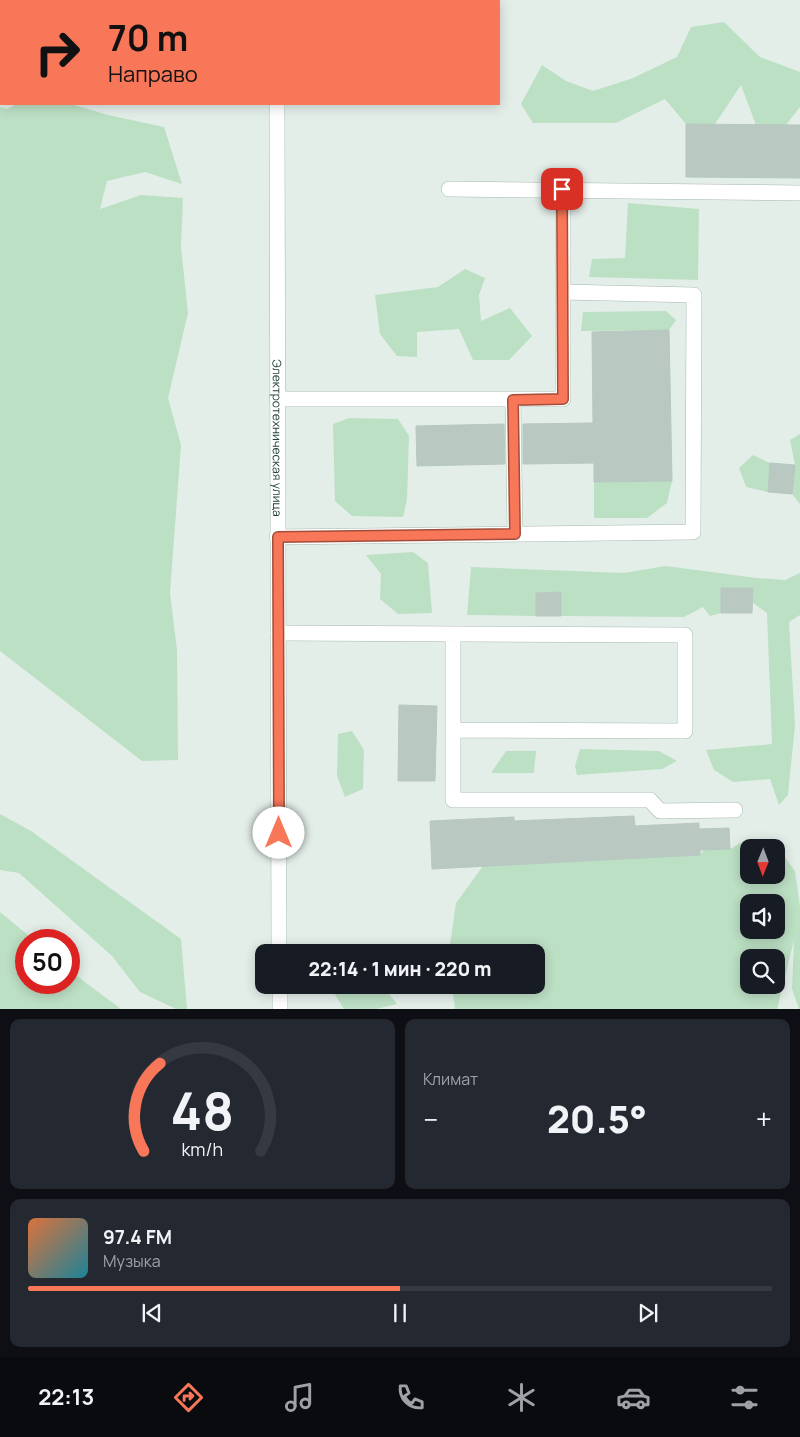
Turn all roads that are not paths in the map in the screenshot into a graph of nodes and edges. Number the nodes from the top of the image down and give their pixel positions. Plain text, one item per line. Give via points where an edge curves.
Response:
1 (277, 105) edge
2 (450, 189) dead end
3 (562, 189) junction
4 (800, 193) edge
5 (563, 292) junction
6 (278, 400) junction
7 (513, 400) junction
8 (515, 534) junction
9 (278, 537) junction
10 (278, 633) junction
11 (453, 634) junction
12 (453, 730) junction
13 (735, 810) dead end
14 (280, 944) edge
15 (280, 994) edge
16 (280, 1009) edge

1 - 6 main road, Электротехническая улица
2 - 3 main road
3 - 4 main road
3 - 5 main road
5 - 7 main road via 563,399
5 - 8 main road via 694,295 693,532
6 - 7 main road
6 - 9 main road, Электротехническая улица
7 - 8 main road
8 - 9 main road
9 - 10 main road, Электротехническая улица
10 - 11 main road
10 - 14 main road, Электротехническая улица
11 - 12 main road
11 - 12 main road via 685,635 685,731
12 - 13 main road via 453,800 650,800 660,811
15 - 16 main road

